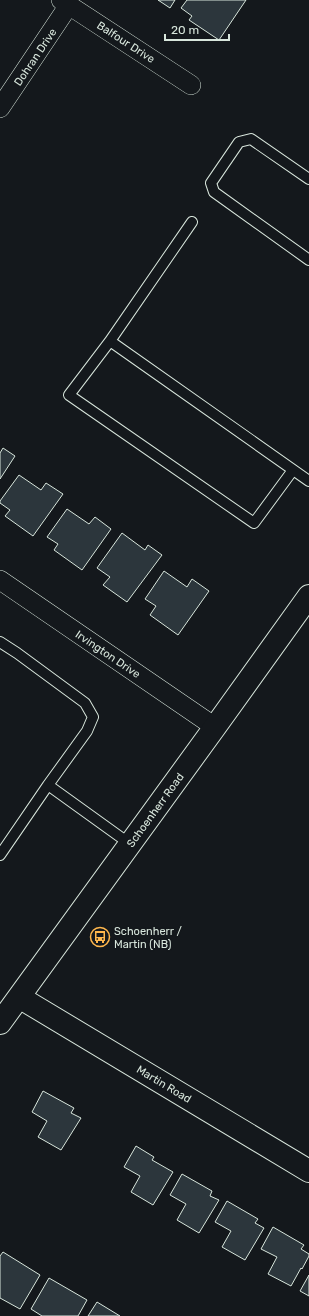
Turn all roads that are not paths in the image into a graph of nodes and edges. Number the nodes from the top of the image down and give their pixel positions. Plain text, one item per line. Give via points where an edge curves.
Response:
1 (65, 3) edge
2 (190, 85) dead end
3 (0, 108) edge
4 (309, 179) edge
5 (192, 222) dead end
6 (309, 260) edge
7 (110, 341) junction
8 (293, 470) junction
9 (309, 481) edge
10 (0, 580) edge
11 (309, 596) edge
12 (0, 642) edge
13 (215, 727) junction
14 (48, 785) junction
15 (130, 844) junction
16 (0, 855) edge
17 (19, 997) junction
18 (0, 1023) edge
19 (309, 1171) edge

1 - 2 street, Balfour Drive
1 - 3 street, Dohran Drive
4 - 6 lane via 251,139 240,142 210,183 214,192
5 - 7 lane
7 - 8 lane
7 - 8 lane via 69,395 75,400 254,523
8 - 9 lane
10 - 13 street, Irvington Drive
11 - 13 main road, Schoenherr Road
12 - 14 lane via 85,704 93,716 87,731
13 - 15 main road, Schoenherr Road
14 - 15 lane
14 - 16 lane
15 - 17 main road, Schoenherr Road
17 - 18 main road, Schoenherr Road
17 - 19 main road, Martin Road

